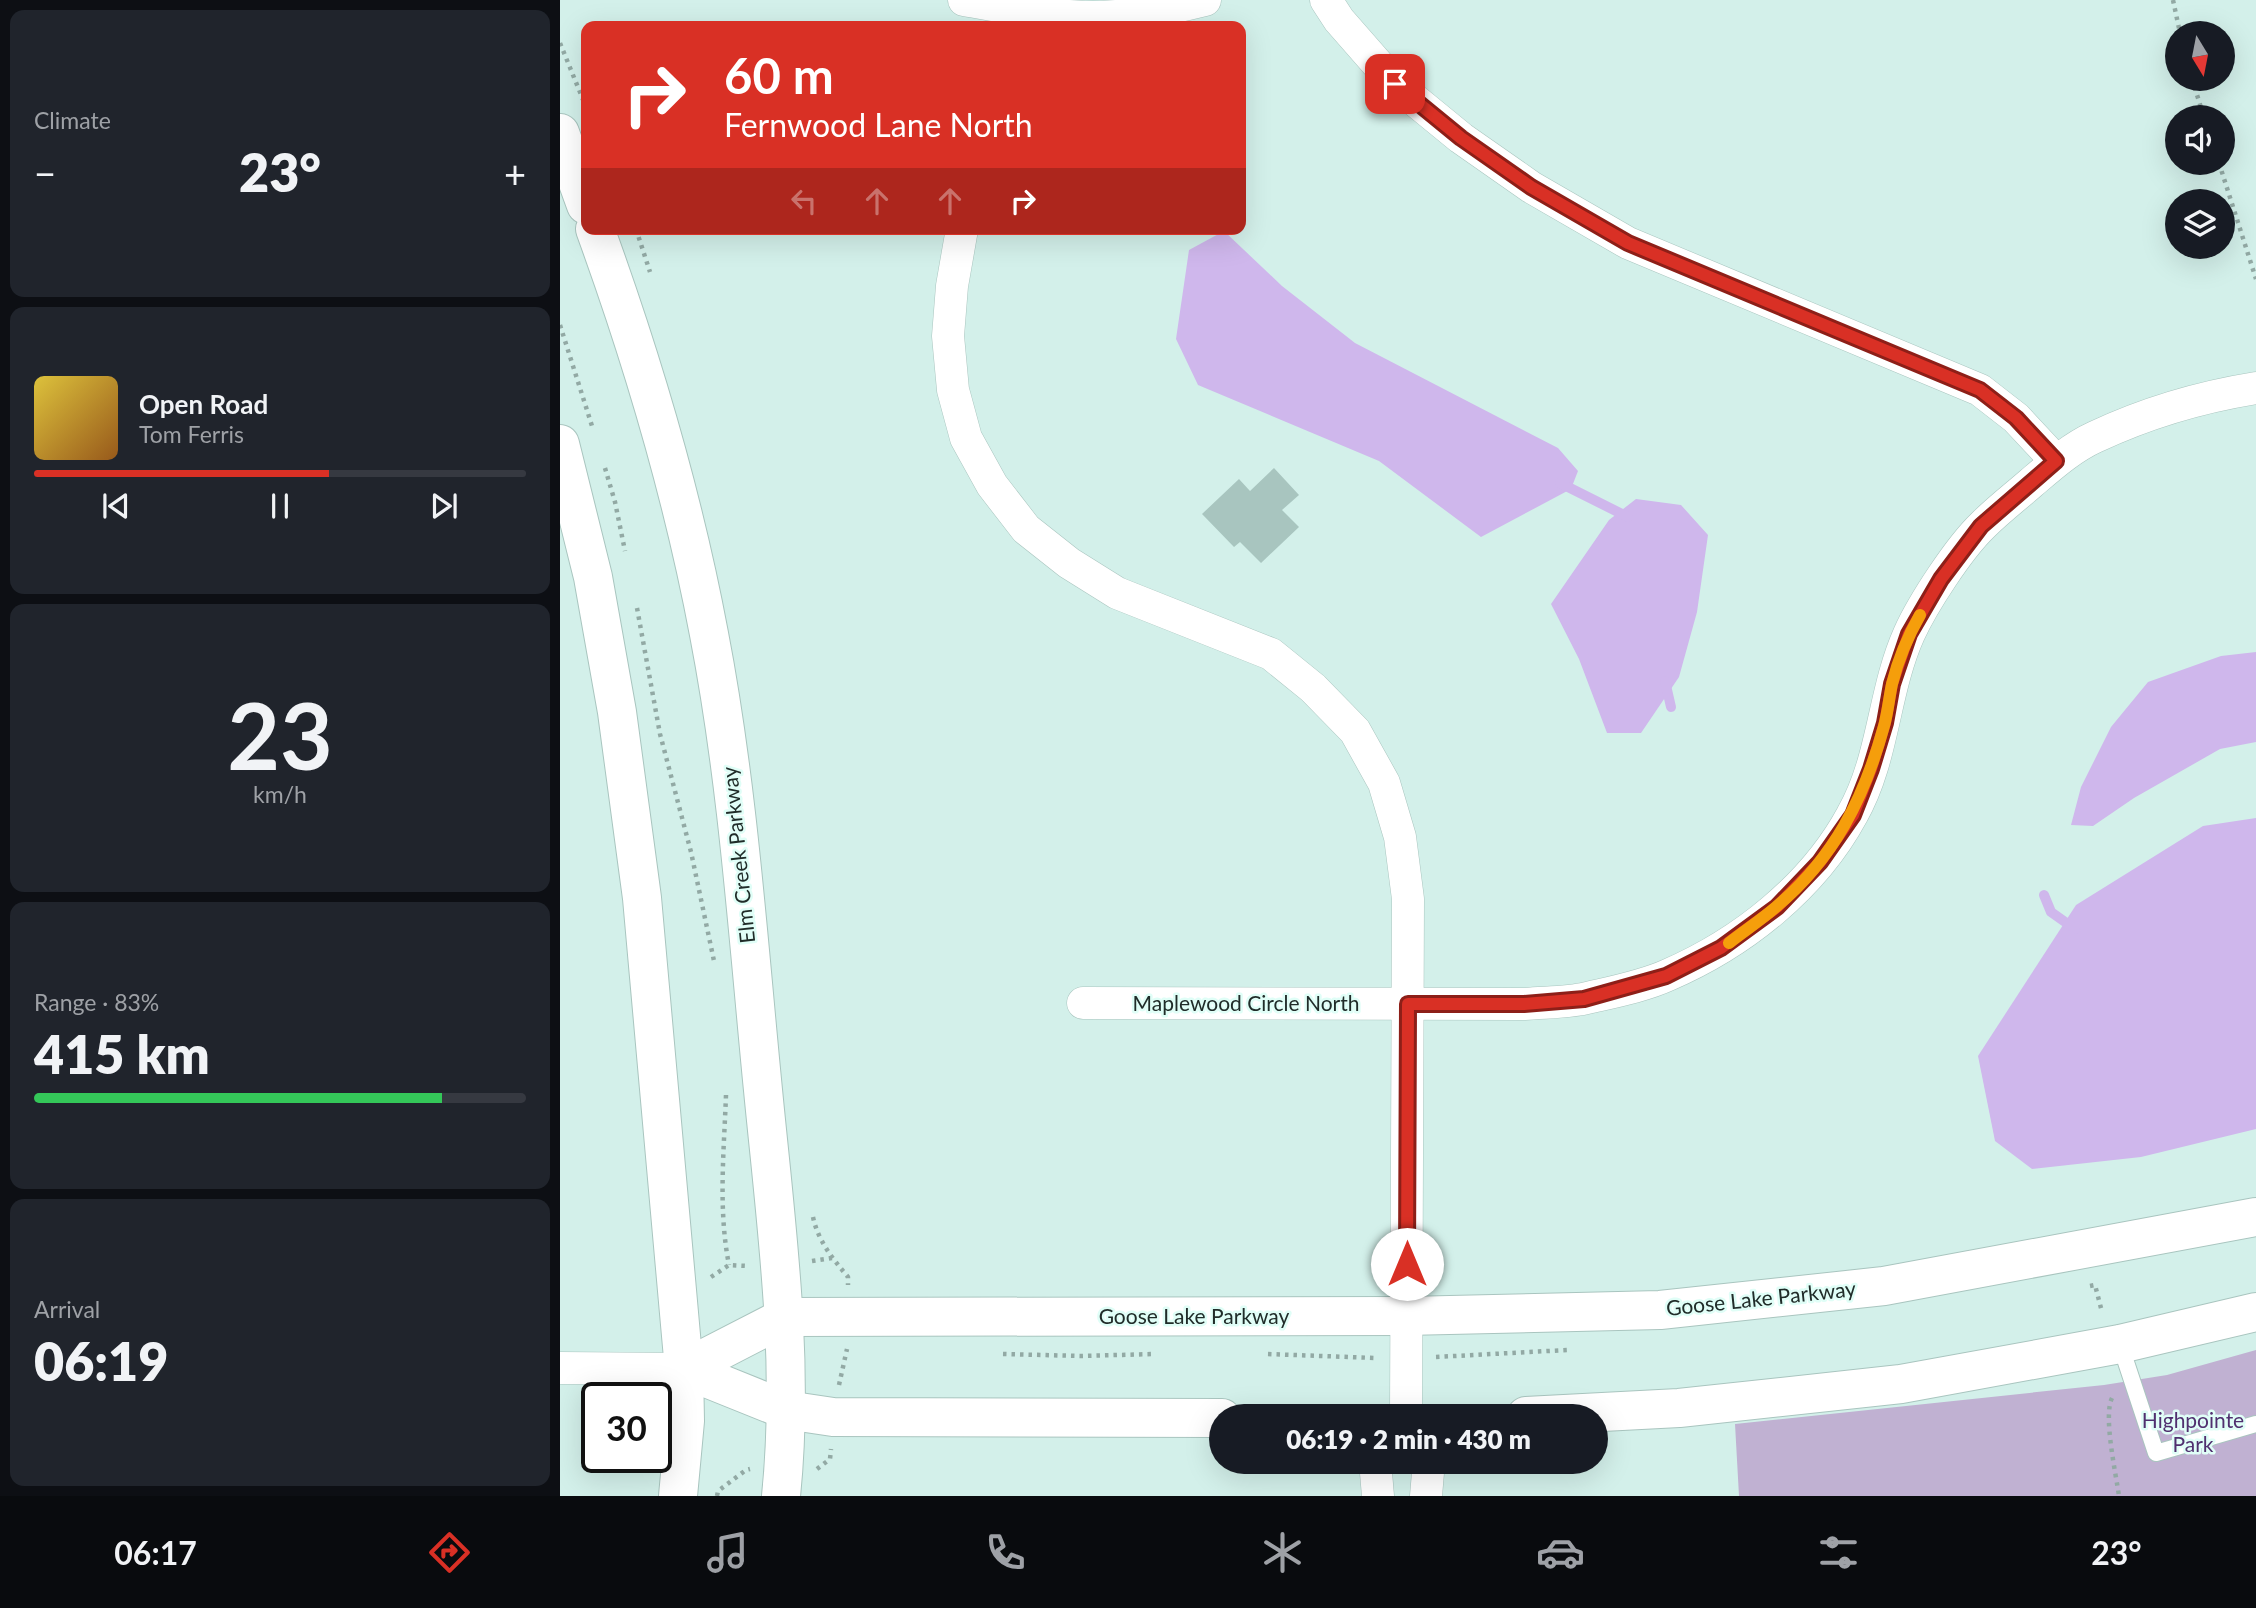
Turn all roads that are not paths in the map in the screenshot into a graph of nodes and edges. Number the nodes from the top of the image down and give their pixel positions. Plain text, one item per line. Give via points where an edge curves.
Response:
1 (964, 0) edge
2 (1205, 0) edge
3 (1326, 0) edge
4 (1001, 17) edge
5 (560, 133) edge
6 (581, 191) edge
7 (597, 235) edge
8 (961, 235) edge
9 (2256, 388) edge
10 (578, 441) edge
11 (2056, 461) junction
12 (1083, 1003) dead end
13 (1408, 1004) junction
14 (2256, 1217) edge
15 (2256, 1312) edge
16 (1406, 1316) junction
17 (785, 1317) junction
18 (2120, 1343) junction
19 (560, 1368) edge
20 (684, 1369) junction
21 (1406, 1404) edge
22 (786, 1410) junction
23 (1608, 1412) edge
24 (1209, 1418) edge
25 (2256, 1424) edge
26 (1376, 1474) edge
27 (1428, 1474) edge
28 (678, 1496) edge
29 (781, 1496) edge
30 (1378, 1496) edge
31 (1426, 1496) edge

1 - 4 street
2 - 4 street via 1093,17
3 - 11 street via 1395,84 1531,187 1628,243 1980,390 2016,418
5 - 6 street
7 - 17 street, Elm Creek Parkway via 672,468 709,634 734,792
8 - 13 street via 948,336 953,390 966,438 992,485 1026,528 1069,563 1117,593 1271,654 1313,688 1354,731 1384,783 1400,837 1408,899
9 - 11 street, Maplewood Circle North via 2152,413 2093,438
10 - 20 street via 593,577 618,712 643,912
11 - 13 street, Maplewood Circle North via 1981,526 1941,579 1909,634 1871,769 1853,815 1820,862 1777,907 1721,948 1666,976 1584,999
12 - 13 street, Maplewood Circle North
13 - 16 street
14 - 16 street, Goose Lake Parkway via 1884,1286 1660,1310
15 - 18 street
16 - 17 street, Goose Lake Parkway
16 - 21 street
17 - 20 street, Goose Lake Parkway
17 - 22 street, Elm Creek Parkway
18 - 23 street via 1901,1384
18 - 25 lane via 2155,1453
19 - 20 street
20 - 22 street
20 - 28 street
22 - 24 street via 833,1417
22 - 29 street, Elm Creek Parkway
26 - 30 street
27 - 31 street

